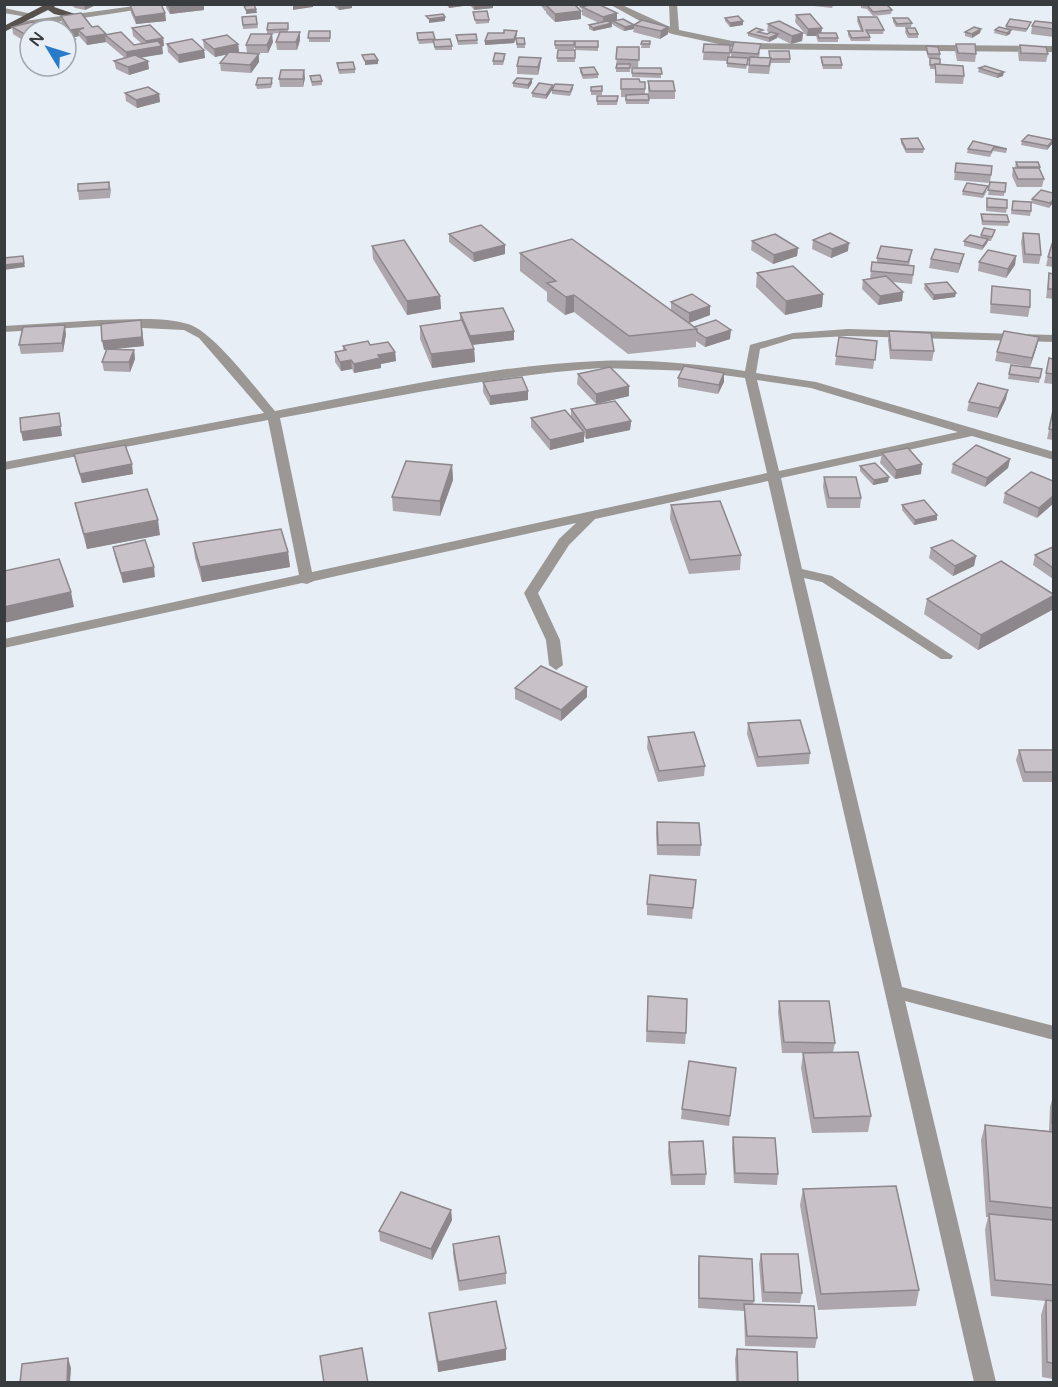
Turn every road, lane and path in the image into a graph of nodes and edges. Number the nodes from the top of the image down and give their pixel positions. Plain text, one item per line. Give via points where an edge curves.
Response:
1 (171, 4) edge
2 (613, 4) edge
3 (673, 4) edge
4 (51, 6) edge
5 (4, 10) edge
6 (33, 15) junction
7 (77, 16) junction
8 (17, 25) junction
9 (4, 30) edge
10 (675, 31) junction
11 (1053, 49) edge
12 (4, 329) edge
13 (1053, 339) edge
14 (750, 375) junction
15 (273, 416) junction
16 (972, 432) junction
17 (1053, 456) edge
18 (4, 466) edge
19 (772, 477) junction
20 (590, 517) junction
21 (794, 571) junction
22 (307, 579) junction
23 (4, 644) edge
24 (946, 656) dead end
25 (556, 665) dead end
26 (892, 991) junction
27 (1053, 1033) edge
28 (985, 1383) edge

1 - 7 street
2 - 10 street
3 - 10 street
4 - 6 main road
4 - 7 main road via 57,12
5 - 6 street
6 - 8 main road
7 - 8 street
8 - 9 main road
10 - 11 street via 708,41 760,47
12 - 15 street via 101,322 187,327 203,336
13 - 14 street via 881,333 793,337 765,341 754,347
14 - 15 street via 693,367 613,364 536,369
14 - 16 street via 850,394
14 - 19 street
15 - 18 street
15 - 22 street
16 - 17 street
16 - 19 street
19 - 20 street
19 - 21 street
20 - 22 street
20 - 25 street via 564,543 531,593 553,640
21 - 24 street via 827,579
21 - 26 street
22 - 23 street
26 - 27 street
26 - 28 street

